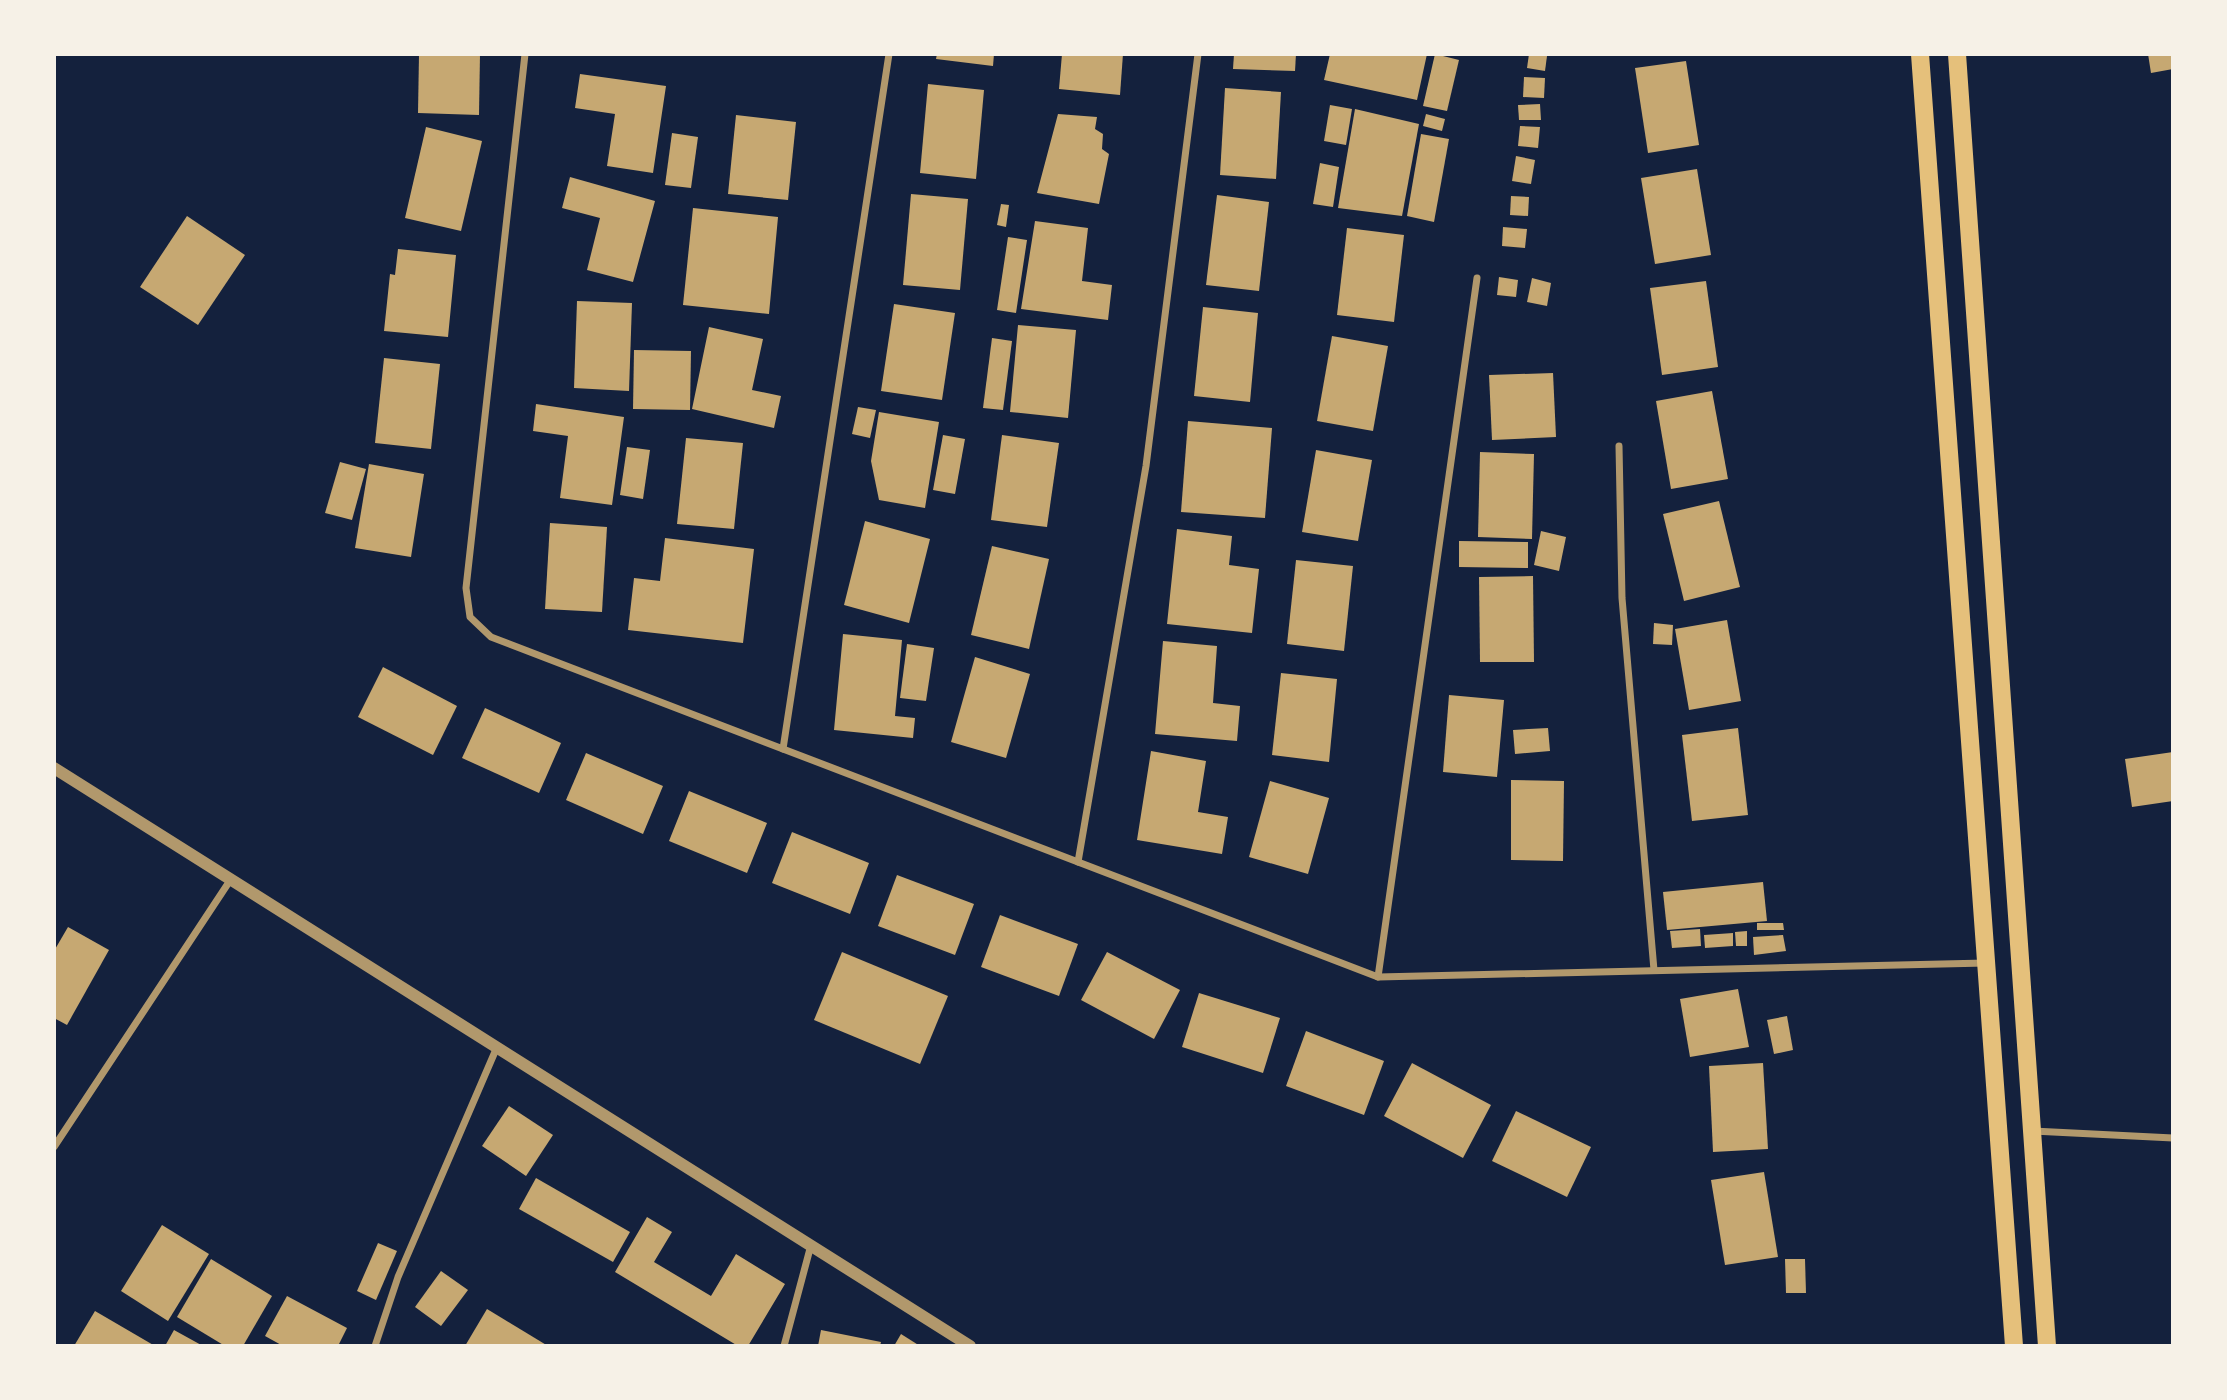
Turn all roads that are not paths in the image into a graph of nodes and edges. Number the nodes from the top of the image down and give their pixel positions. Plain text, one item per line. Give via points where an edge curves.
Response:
1 (525, 54) edge
2 (889, 54) edge
3 (1198, 54) edge
4 (1920, 54) edge
5 (1957, 54) edge
6 (1477, 278) dead end
7 (1619, 446) dead end
8 (783, 749) junction
9 (54, 768) edge
10 (1078, 862) junction
11 (232, 878) junction
12 (1986, 963) junction
13 (1654, 970) junction
14 (1378, 977) junction
15 (497, 1047) junction
16 (2033, 1131) junction
17 (2173, 1138) edge
18 (54, 1147) edge
19 (811, 1245) junction
20 (375, 1346) edge
21 (784, 1346) edge
22 (970, 1346) edge
23 (2014, 1346) edge
24 (2047, 1346) edge

1 - 8 street via 466,588 470,617 491,637
2 - 8 street
3 - 10 street via 1146,467
4 - 12 main road
5 - 16 main road
6 - 14 street
7 - 13 street via 1622,598
8 - 10 street
9 - 11 street
10 - 14 street
11 - 15 street
11 - 18 street
12 - 13 street
12 - 23 main road
13 - 14 street
15 - 19 street
15 - 20 street via 397,1277
16 - 17 street
16 - 24 main road
19 - 21 street
19 - 22 street

